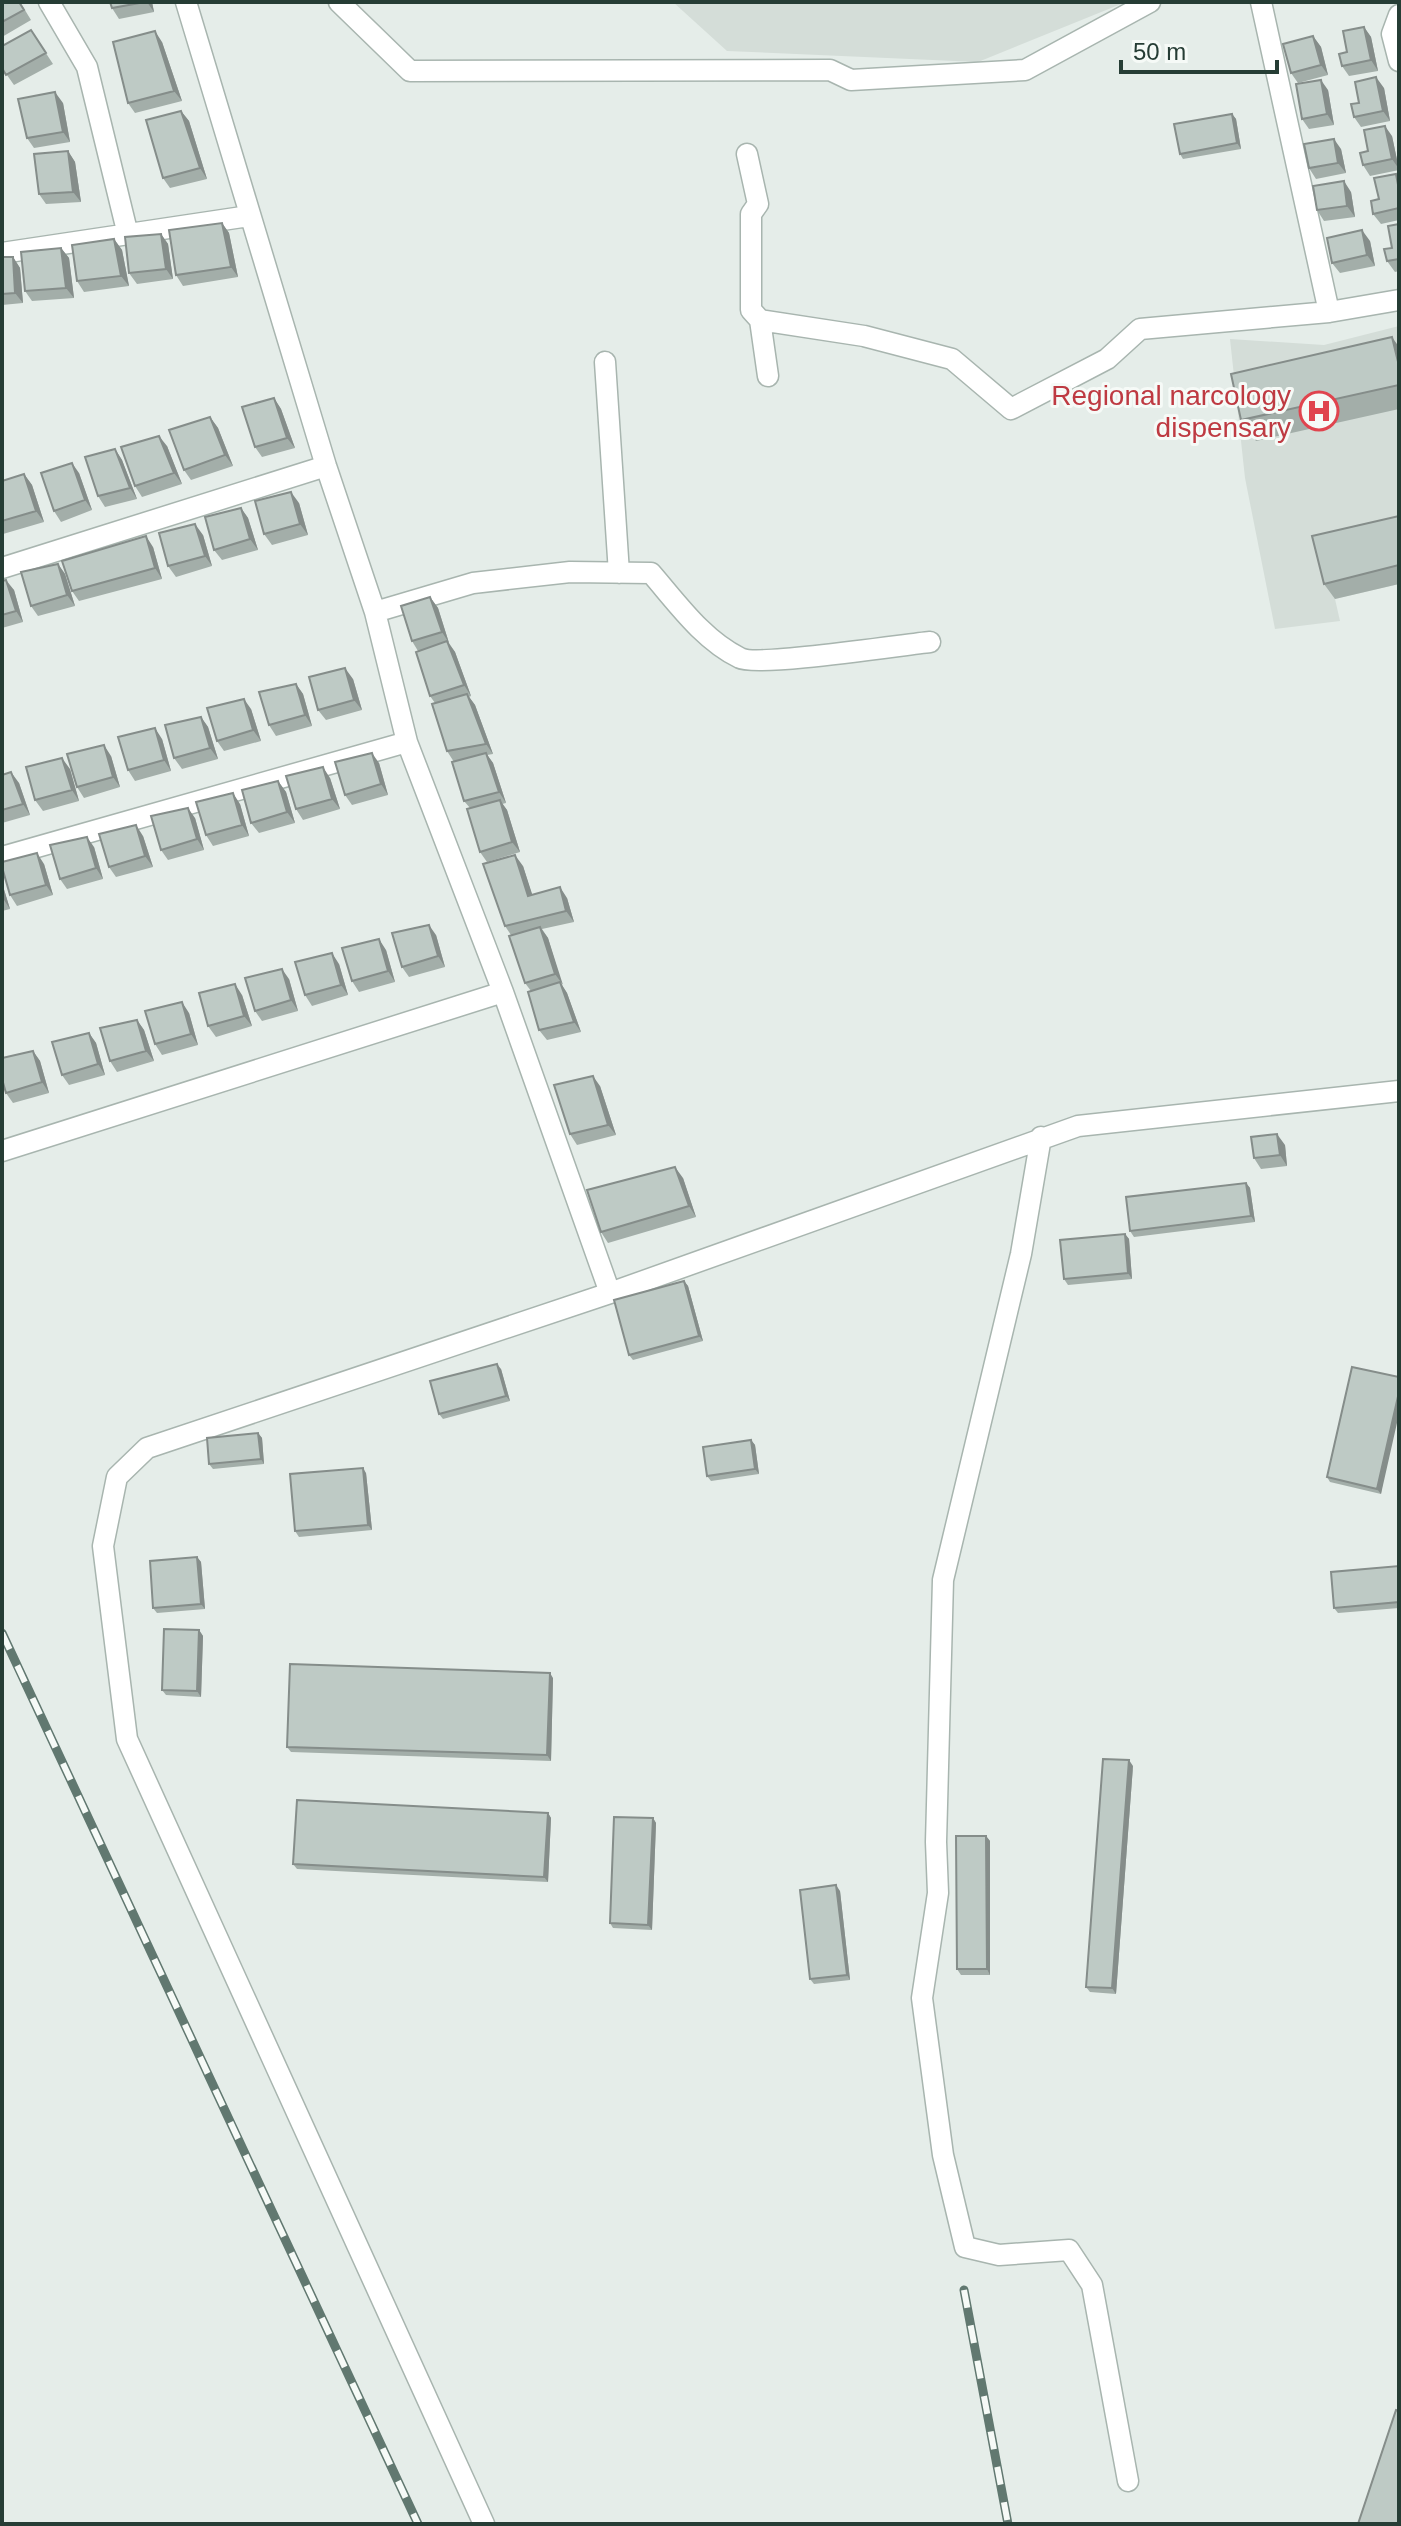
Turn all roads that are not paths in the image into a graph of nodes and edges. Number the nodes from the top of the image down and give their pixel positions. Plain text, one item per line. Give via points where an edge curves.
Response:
1 (49, 2) edge
2 (186, 2) edge
3 (339, 2) edge
4 (1150, 2) edge
5 (1261, 2) edge
6 (1399, 15) edge
7 (1399, 61) edge
8 (747, 154) dead end
9 (249, 216) junction
10 (128, 235) junction
11 (2, 253) edge
12 (1399, 300) edge
13 (1329, 312) junction
14 (760, 320) junction
15 (605, 362) dead end
16 (768, 376) dead end
17 (326, 466) junction
18 (2, 568) edge
19 (619, 573) junction
20 (375, 612) junction
21 (930, 642) dead end
22 (407, 742) junction
23 (2, 857) edge
24 (503, 992) junction
25 (1399, 1091) edge
26 (1041, 1137) junction
27 (2, 1151) edge
28 (610, 1293) junction
29 (1128, 2481) dead end
30 (484, 2524) edge

1 - 10 street via 87,67
2 - 9 street
3 - 4 street via 410,71 830,70 851,80 1025,70
5 - 13 street
6 - 7 street via 1392,34
8 - 14 street via 758,204 751,214 751,310
9 - 10 street
9 - 17 street
10 - 11 street
12 - 13 street
13 - 14 street via 1140,329 1107,359 1011,409 952,359 864,336
14 - 16 street
15 - 19 street
17 - 18 street
17 - 20 street
19 - 20 street via 570,572 473,583
19 - 21 street via 651,573 703,633 742,660
20 - 22 street
22 - 23 street
22 - 24 street
24 - 27 street
24 - 28 street
25 - 26 street via 1078,1126
26 - 28 street
26 - 29 street via 1021,1254 943,1580 938,1893 922,1998 943,2155 965,2247 999,2255 1069,2250 1092,2285
28 - 30 street via 147,1448 117,1477 103,1546 127,1739

